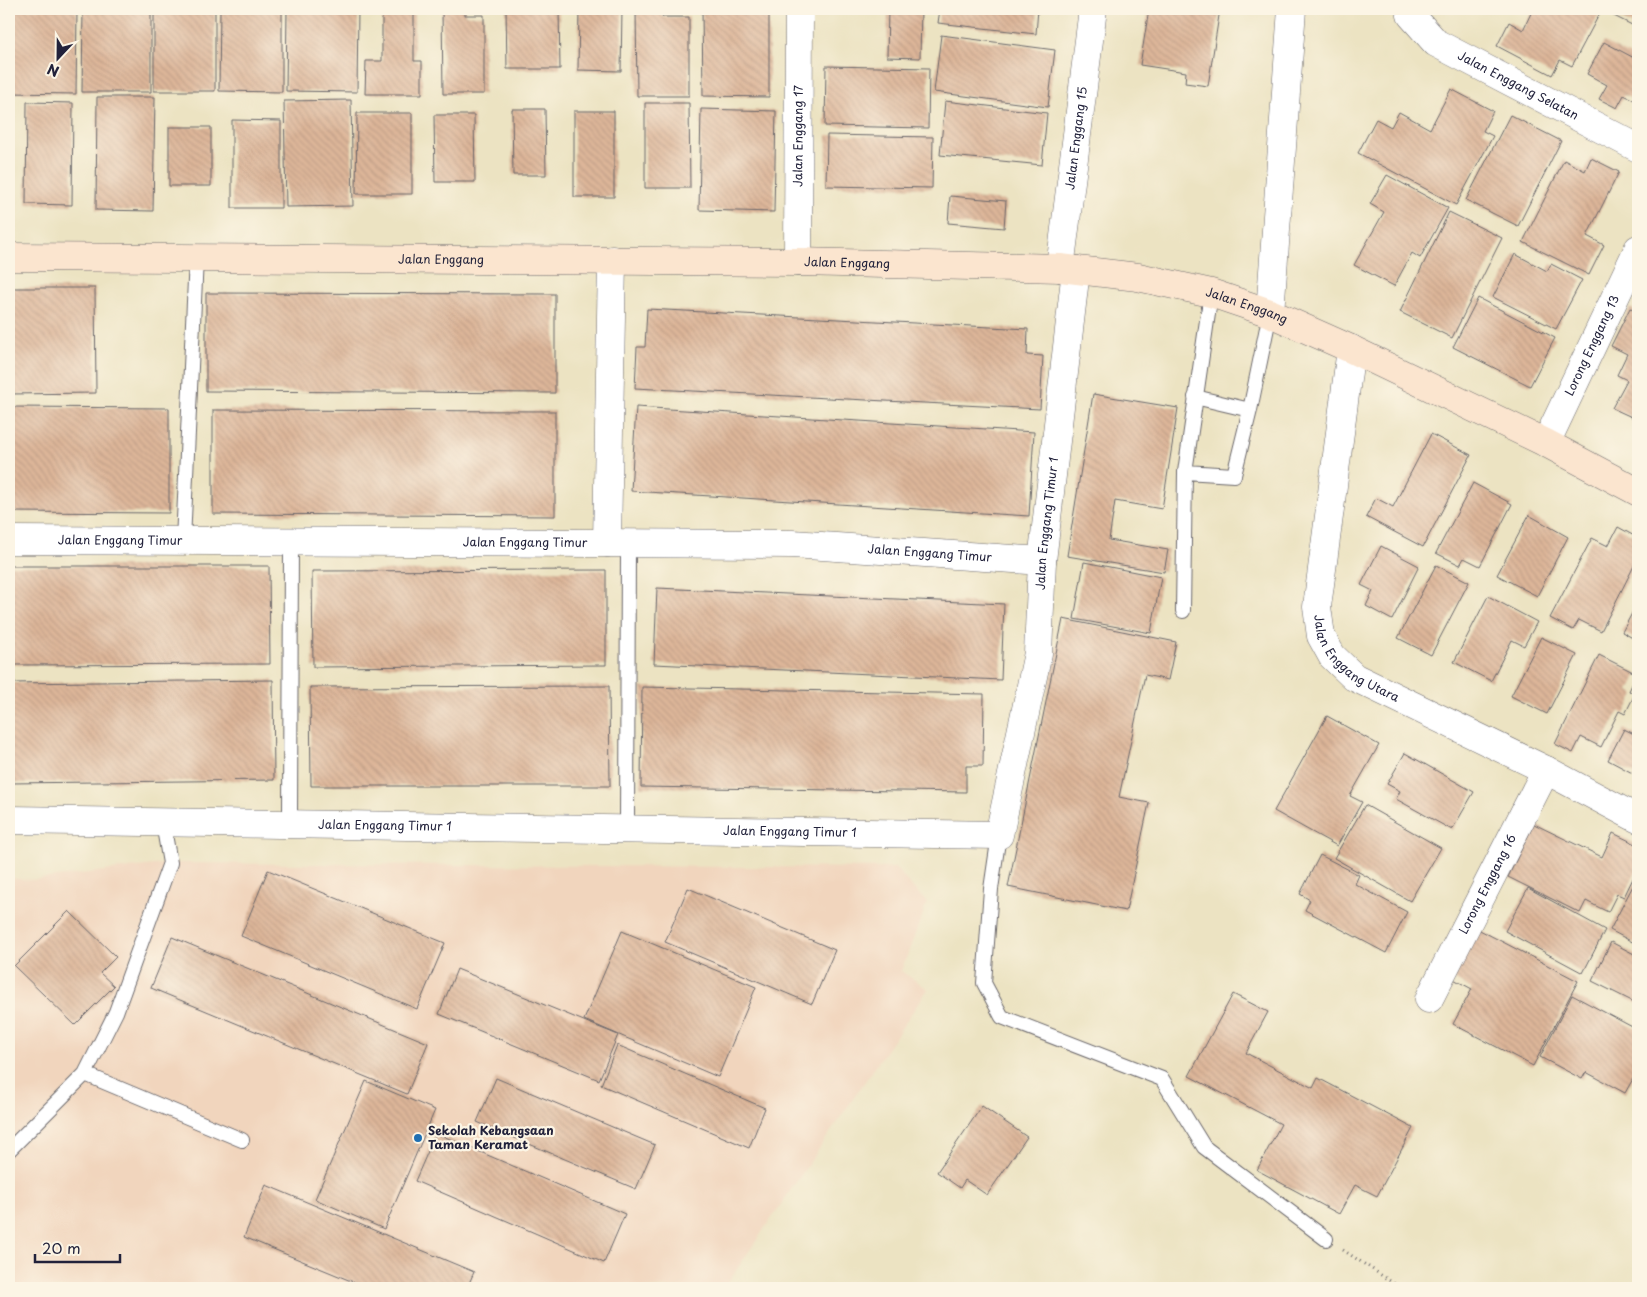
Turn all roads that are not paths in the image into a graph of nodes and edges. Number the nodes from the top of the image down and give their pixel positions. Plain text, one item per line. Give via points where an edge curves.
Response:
1 (799, 9) edge
2 (1093, 9) edge
3 (1292, 9) edge
4 (1410, 9) edge
5 (1638, 148) edge
6 (1638, 249) edge
7 (9, 257) edge
8 (196, 258) junction
9 (612, 260) junction
10 (798, 262) junction
11 (1068, 269) junction
12 (1211, 293) junction
13 (1270, 313) junction
14 (1351, 349) junction
15 (1196, 397) junction
16 (1250, 410) junction
17 (1546, 443) junction
18 (1185, 472) junction
19 (1638, 492) edge
20 (9, 540) edge
21 (183, 541) junction
22 (291, 542) junction
23 (617, 543) junction
24 (1042, 561) junction
25 (1183, 611) dead end
26 (1546, 770) junction
27 (1638, 819) edge
28 (9, 820) edge
29 (164, 823) junction
30 (290, 824) junction
31 (627, 830) junction
32 (999, 835) junction
33 (1429, 999) dead end
34 (85, 1074) junction
35 (242, 1140) dead end
36 (9, 1150) edge
37 (1326, 1239) road end

1 - 10 street, Jalan Enggang 17
2 - 11 street, Jalan Enggang 15
3 - 13 street
4 - 5 street, Jalan Enggang Selatan via 1411,15 1436,43
6 - 17 street, Lorong Enggang 13
7 - 8 main road, Jalan Enggang
8 - 9 main road, Jalan Enggang
8 - 21 lane
9 - 10 main road, Jalan Enggang
9 - 23 street
10 - 11 main road, Jalan Enggang
11 - 12 main road, Jalan Enggang via 1138,277
11 - 24 street, Jalan Enggang Timur 1
12 - 13 main road, Jalan Enggang
12 - 15 lane
13 - 14 main road, Jalan Enggang
13 - 16 lane
14 - 17 main road, Jalan Enggang
14 - 26 street, Jalan Enggang Utara via 1317,607 1321,636 1332,656 1354,677
15 - 16 lane
15 - 18 lane
16 - 18 lane via 1234,475
17 - 19 main road, Jalan Enggang
18 - 25 lane
20 - 21 street, Jalan Enggang Timur
21 - 22 street, Jalan Enggang Timur
22 - 23 street, Jalan Enggang Timur
22 - 30 lane
23 - 24 street, Jalan Enggang Timur via 792,544
23 - 31 lane
24 - 32 street, Jalan Enggang Timur 1 via 1038,653
26 - 27 street, Jalan Enggang Utara
26 - 33 street, Lorong Enggang 16
28 - 29 street, Jalan Enggang Timur 1
29 - 30 street, Jalan Enggang Timur 1
29 - 34 lane via 170,863 116,1012
30 - 31 street, Jalan Enggang Timur 1
31 - 32 street, Jalan Enggang Timur 1
32 - 37 lane via 991,889 984,983 1002,1017 1162,1079 1204,1147
34 - 35 lane
34 - 36 lane

